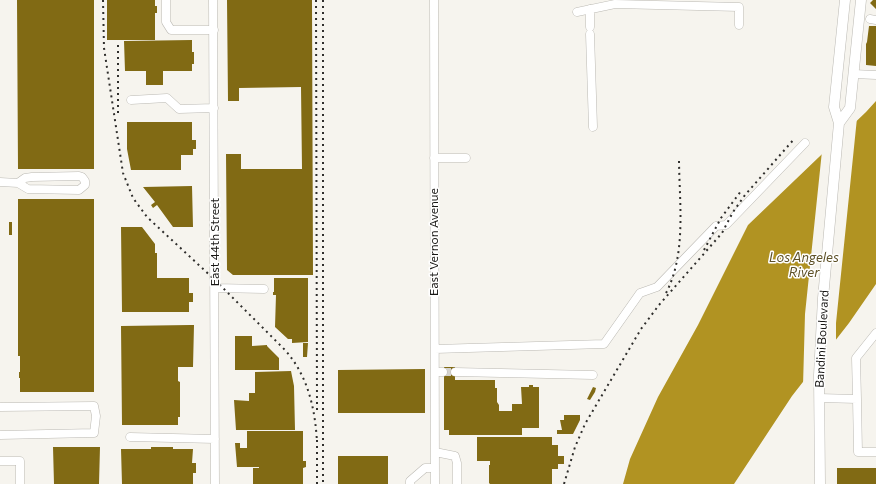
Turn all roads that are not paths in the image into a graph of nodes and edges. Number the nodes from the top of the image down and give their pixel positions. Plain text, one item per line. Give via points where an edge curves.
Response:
1 (166, 0) edge
2 (213, 0) edge
3 (434, 0) edge
4 (845, 0) edge
5 (861, 0) edge
6 (615, 2) edge
7 (590, 9) junction
8 (577, 12) dead end
9 (739, 25) dead end
10 (214, 30) junction
11 (853, 74) junction
12 (876, 75) edge
13 (131, 100) dead end
14 (214, 108) junction
15 (839, 123) junction
16 (593, 127) dead end
17 (805, 143) dead end
18 (434, 158) junction
19 (466, 158) dead end
20 (0, 182) edge
21 (18, 183) junction
22 (215, 288) junction
23 (264, 289) dead end
24 (876, 333) edge
25 (435, 349) junction
26 (455, 372) tunnel mouth
27 (593, 375) dead end
28 (819, 398) junction
29 (857, 399) junction
30 (0, 407) edge
31 (0, 434) edge
32 (130, 437) dead end
33 (215, 439) junction
34 (435, 452) junction
35 (876, 452) edge
36 (0, 461) edge
37 (435, 468) junction
38 (20, 484) edge
39 (215, 484) edge
40 (410, 484) edge
41 (435, 484) edge
42 (457, 484) edge
43 (820, 484) edge

1 - 10 street via 166,22 171,30
2 - 10 street, East 44th Street
3 - 18 street, East Vernon Avenue
4 - 15 main road, Bandini Boulevard via 834,107
5 - 11 main road, Bandini Boulevard
6 - 7 street
6 - 9 street via 739,7
7 - 8 street
7 - 16 street
10 - 14 street, East 44th Street
11 - 12 street
11 - 15 main road, Bandini Boulevard via 850,108
13 - 14 street via 167,98 179,109
14 - 22 street, East 44th Street
15 - 28 main road, Bandini Boulevard via 823,298
17 - 25 street via 726,225 716,226 657,287 640,293 604,344
18 - 19 street
18 - 25 street, East Vernon Avenue
20 - 21 street
21 - 21 street via 28,189 79,190 85,186 85,182 79,176 32,177
22 - 23 street
22 - 33 street, East 44th Street
24 - 29 street via 856,358
25 - 34 street, East Vernon Avenue via 439,372
26 - 27 street
28 - 29 street
28 - 43 main road, Bandini Boulevard
29 - 35 street via 858,452
30 - 31 street via 94,406 96,416 94,433
32 - 33 street
33 - 39 street, East 44th Street
34 - 37 street, East Vernon Avenue
34 - 42 street via 455,456
36 - 38 street via 20,461
37 - 40 street via 425,468 410,481
37 - 41 street, East Vernon Avenue

